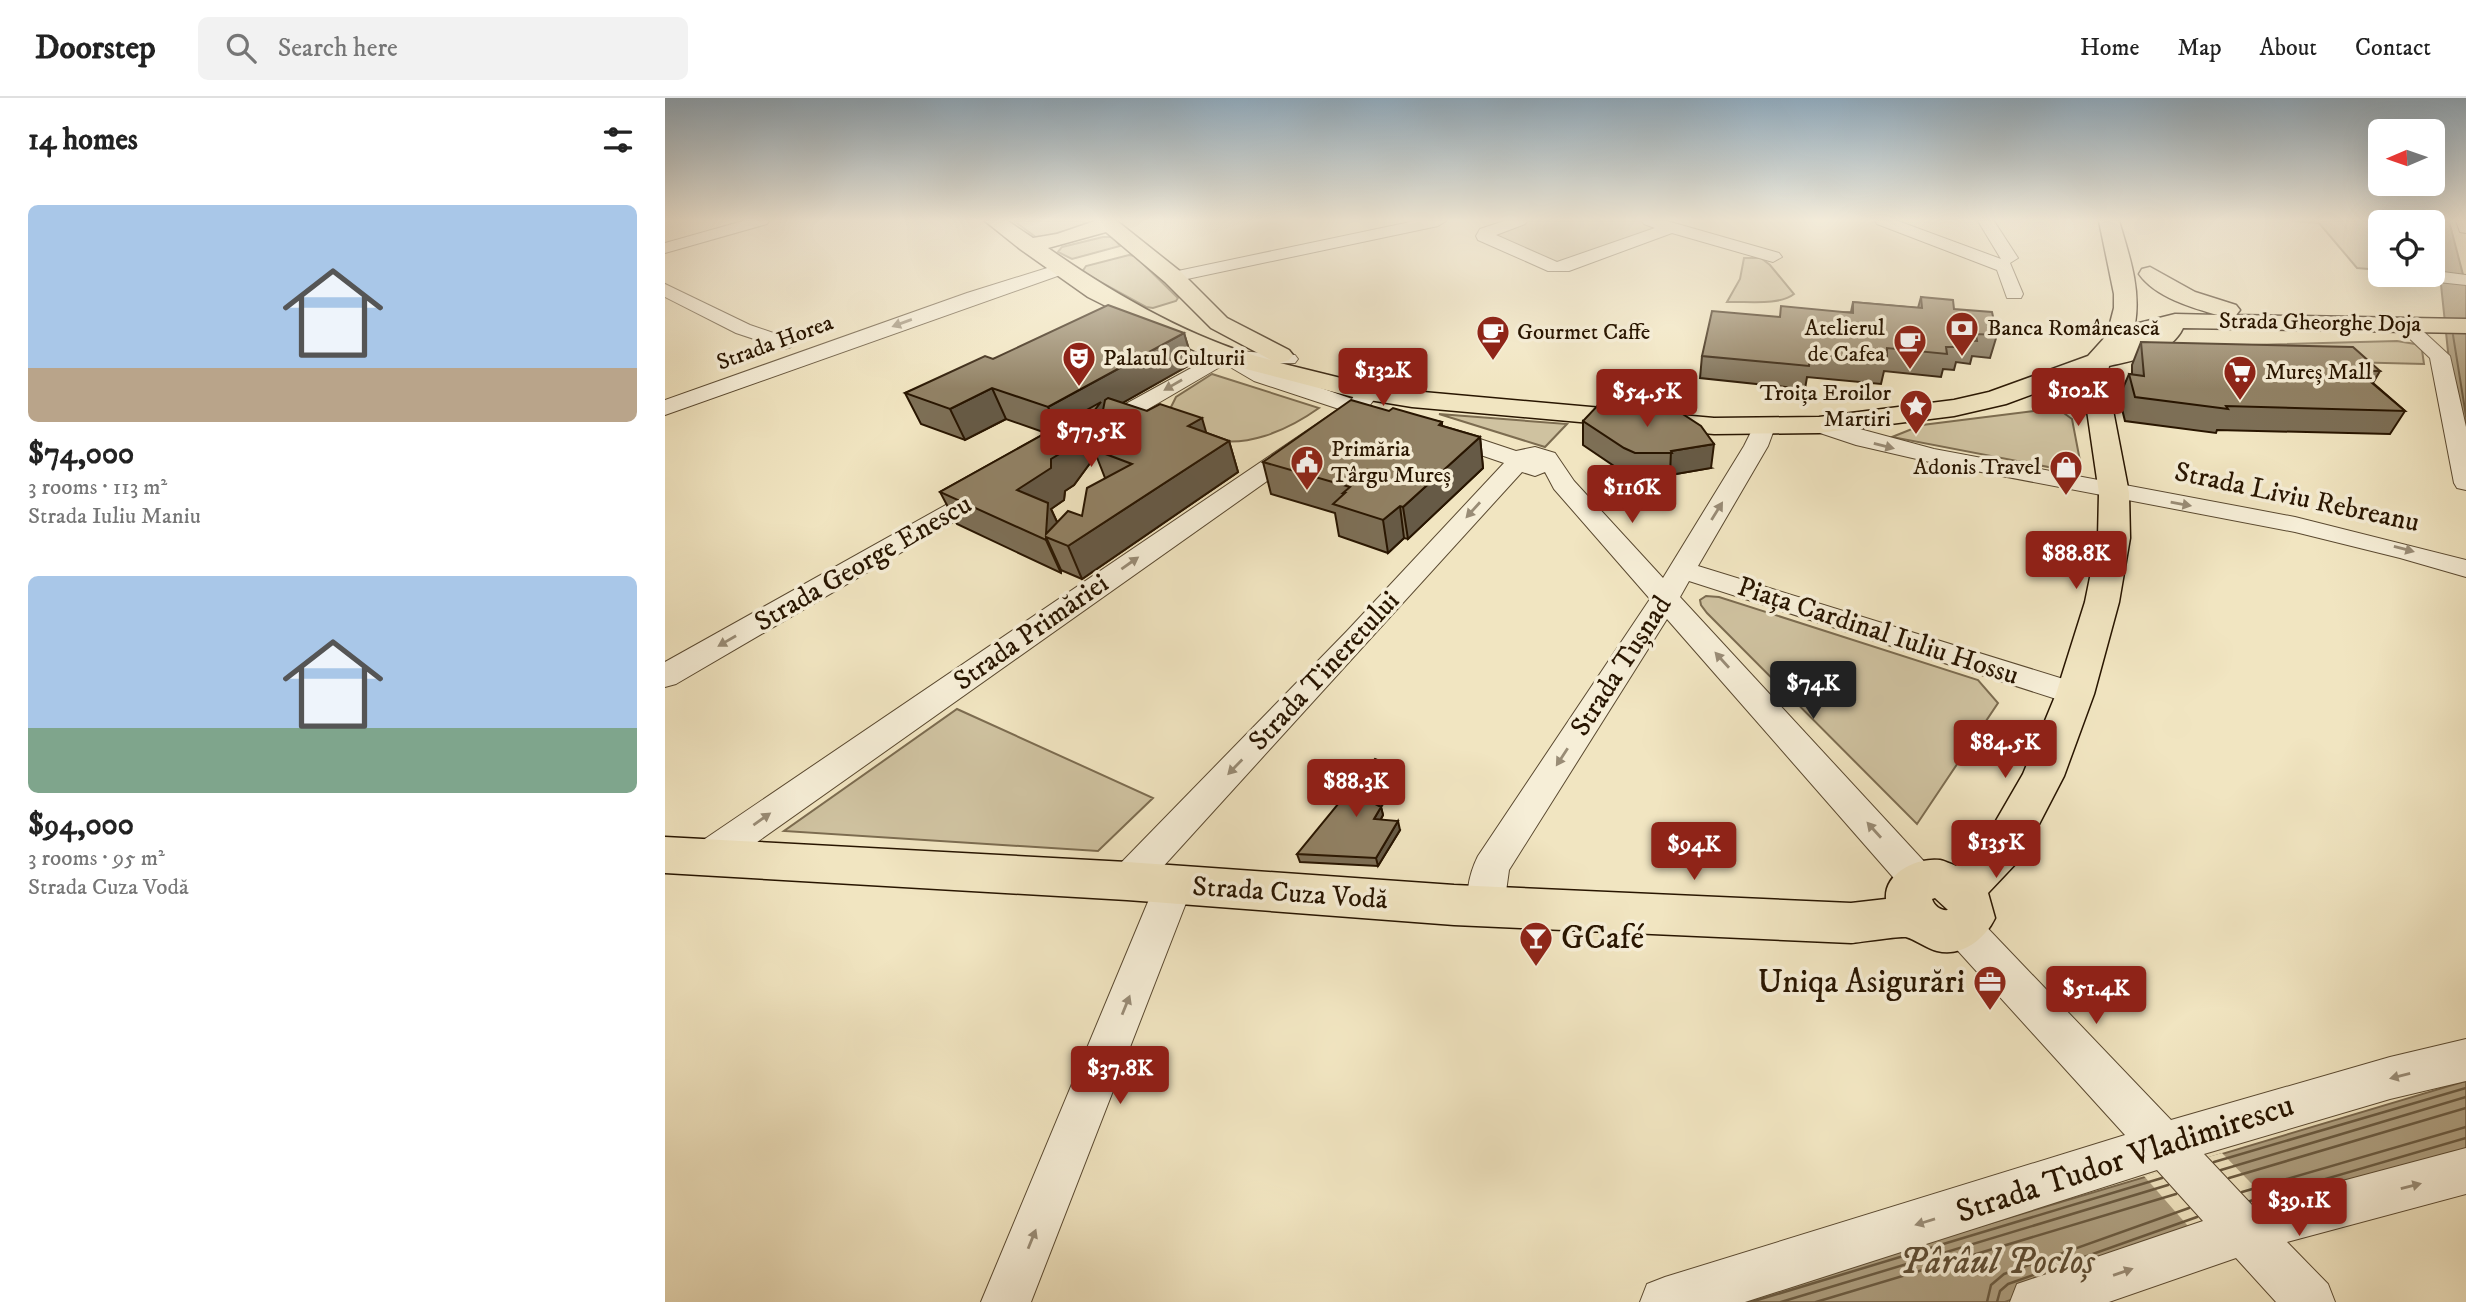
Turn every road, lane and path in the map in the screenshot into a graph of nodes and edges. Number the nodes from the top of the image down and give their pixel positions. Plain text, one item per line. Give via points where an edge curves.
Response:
1 (1035, 277) edge
2 (1074, 277) edge
3 (1174, 277) edge
4 (2008, 277) edge
5 (2152, 277) edge
6 (2154, 277) edge
7 (2125, 278) joint
8 (2445, 278) edge
9 (2466, 280) edge
10 (665, 290) edge
11 (2014, 294) dead end
12 (1200, 303) junction
13 (1147, 320) junction
14 (2175, 321) junction
15 (2320, 322) junction
16 (2466, 326) edge
17 (2118, 338) junction
18 (2273, 338) junction
19 (783, 343) dead end
20 (2151, 344) junction
21 (2455, 348) edge
22 (1224, 356) junction
23 (1288, 359) junction
24 (2095, 362) junction
25 (1360, 392) junction
26 (665, 408) edge
27 (1389, 418) edge
28 (1819, 425) junction
29 (1764, 427) junction
30 (1423, 428) edge
31 (1075, 442) edge
32 (1519, 460) junction
33 (1004, 482) edge
34 (2466, 483) edge
35 (2114, 492) junction
36 (2466, 569) edge
37 (1674, 583) junction
38 (665, 676) edge
39 (2075, 694) junction
40 (685, 856) edge
41 (1128, 881) junction
42 (1174, 885) junction
43 (1939, 903) junction
44 (1485, 906) junction
45 (2466, 1060) edge
46 (2172, 1154) junction
47 (2466, 1171) edge
48 (2240, 1226) junction
49 (1006, 1302) edge
50 (1665, 1302) edge
51 (2035, 1302) edge
52 (2311, 1302) edge

1 -> 26 street, Strada Horea
2 - 13 main road
3 - 12 main road
4 - 11 street
5 - 14 main road
6 - 15 main road via 2200,304
7 - 14 main road via 2137,296
7 - 17 main road via 2127,303
8 - 9 street
10 - 19 street via 743,329
12 - 13 main road via 1177,315
12 - 23 main road via 1219,323
13 - 22 main road
14 - 15 main road, Strada Gheorghe Doja
14 - 17 main road
14 - 18 main road via 2227,334
14 - 20 main road via 2168,335
15 - 16 main road, Strada Gheorghe Doja
17 - 24 main road via 2107,344
18 - 20 main road, Strada Gheorghe Doja
18 - 21 main road, Strada Gheorghe Doja via 2417,336
20 - 24 main road
21 - 34 street
22 - 23 street
22 - 25 main road
22 -> 31 street
23 - 25 main road
24 - 28 main road via 1997,398 1954,408
24 - 35 main road
25 - 27 street
25 - 29 main road
25 - 29 main road via 1451,392 1713,417
40 -> 25 street, Strada Primăriei
28 - 29 main road
28 -> 35 street, Strada Liviu Rebreanu via 1892,448
37 -> 29 street, Strada Tușnad
30 - 32 street
32 - 37 street via 1563,484
32 -> 41 street, Strada Tineretului
33 -> 38 street, Strada George Enescu
35 -> 36 street, Strada Liviu Rebreanu via 2406,549
35 - 39 main road via 2113,538 2102,602
37 - 39 street, Piața Cardinal Iuliu Hossu
43 -> 37 street
37 -> 44 street, Strada Tușnad via 1492,867
39 - 43 main road via 2043,776 2006,844
40 - 41 main road, Strada Cuza Vodă
41 - 42 main road, Strada Cuza Vodă
42 - 44 main road, Strada Cuza Vodă
49 -> 42 street
43 - 44 main road, Strada Cuza Vodă via 1902,918 1851,923
43 - 46 street
45 -> 46 street, Strada Tudor Vladimirescu via 2390,1078
46 - 48 street
46 -> 50 street, Strada Tudor Vladimirescu via 2058,1181
48 -> 47 street
51 -> 48 street
48 - 52 street

